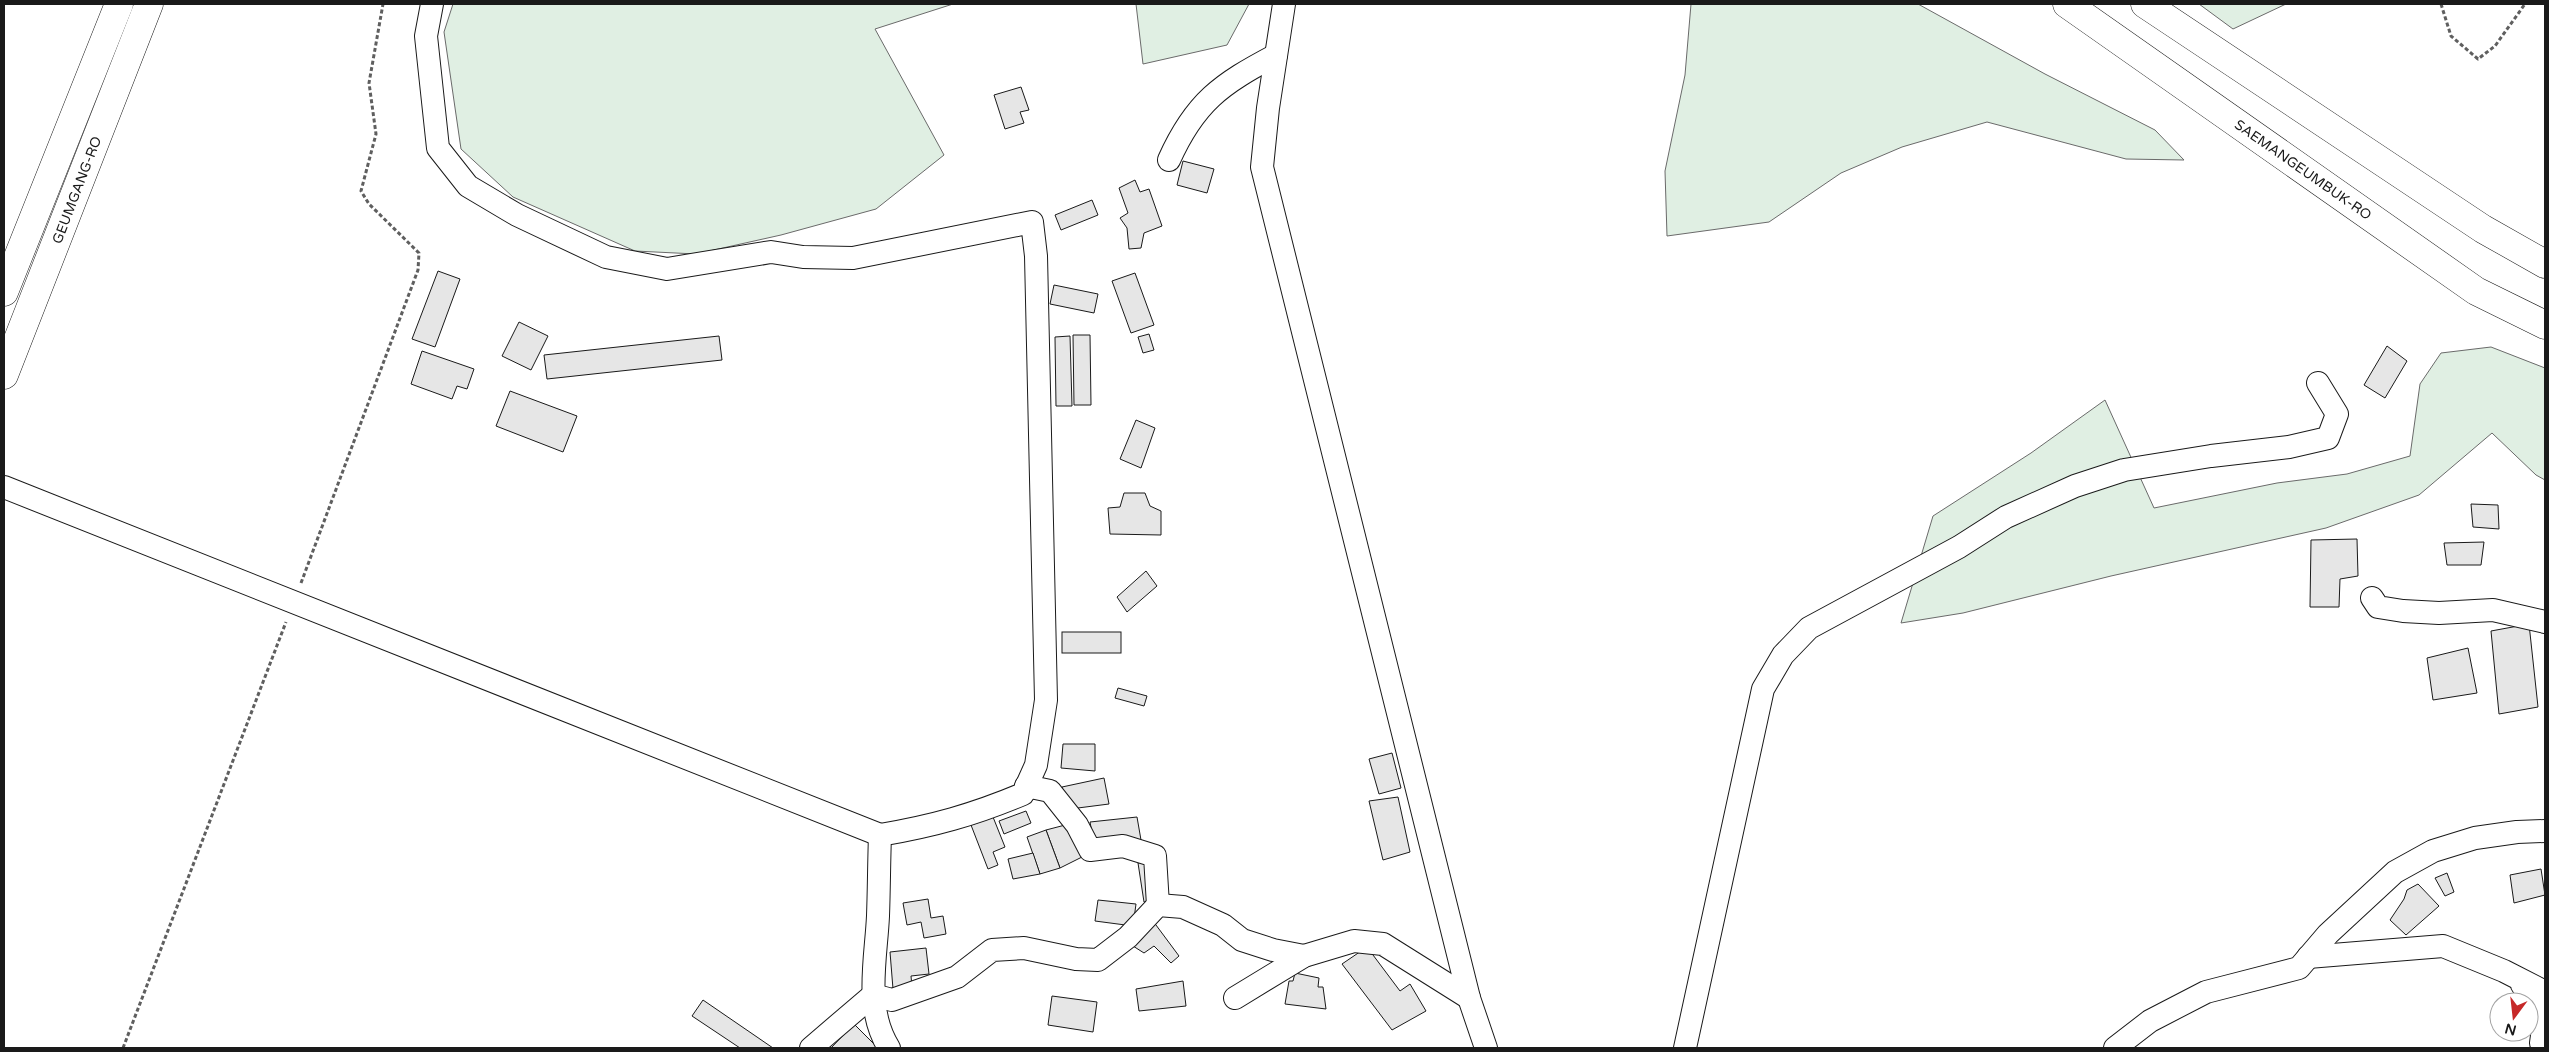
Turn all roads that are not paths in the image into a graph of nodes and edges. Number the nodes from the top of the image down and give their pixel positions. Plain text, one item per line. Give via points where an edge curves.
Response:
1 (119, 4) edge
2 (149, 4) edge
3 (432, 4) edge
4 (1284, 4) edge
5 (2067, 4) edge
6 (2145, 4) edge
7 (1276, 55) junction
8 (1169, 160) dead end
9 (2545, 264) edge
10 (4, 292) edge
11 (2545, 325) edge
12 (4, 375) edge
13 (2318, 383) dead end
14 (4, 487) edge
15 (2372, 598) dead end
16 (2545, 622) edge
17 (1026, 786) junction
18 (2545, 832) edge
19 (880, 835) junction
20 (1158, 905) junction
21 (1304, 956) junction
22 (2308, 957) junction
23 (2514, 976) junction
24 (2545, 992) edge
25 (873, 995) junction
26 (1235, 998) dead end
27 (1469, 998) junction
28 (2541, 1043) dead end
29 (811, 1048) edge
30 (889, 1048) edge
31 (1486, 1048) edge
32 (1686, 1048) edge
33 (2115, 1048) edge

1 - 10 highway
2 - 12 highway, GEUMGANG-RO
3 - 17 street via 426,36 438,148 468,186 517,215 606,257 666,269 771,252 803,257 853,258 1032,222 1036,256 1046,700 1036,766
4 - 7 street
5 - 11 highway, SAEMANGEUMBUK-RO via 2476,291
6 - 9 highway via 2483,229
7 - 8 street via 1239,74 1210,96 1182,130
7 - 27 street via 1262,167
13 - 32 street via 2337,414 2328,438 2289,447 2124,470 2075,486 2006,517 1959,547 1809,628 1783,655 1763,689
14 - 19 street
15 - 16 street via 2378,607 2403,611 2493,610
17 - 19 street via 1023,794 975,814
17 - 20 street via 1050,791 1077,825 1090,850 1123,846 1155,856
18 - 22 street via 2474,838 2433,851 2395,872
19 - 25 street
20 - 21 street via 1183,907 1223,925 1242,940
20 - 25 street via 1128,936 1098,960 1076,959 1024,948 992,950 957,977 892,1000
21 - 26 street
21 - 27 street via 1354,941 1383,944
22 - 23 street via 2443,946
22 - 33 street via 2299,968 2206,992 2150,1021
23 - 24 street
23 - 28 street via 2540,1005 2544,1024
25 - 29 street
25 - 30 street via 881,1035
27 - 31 street

